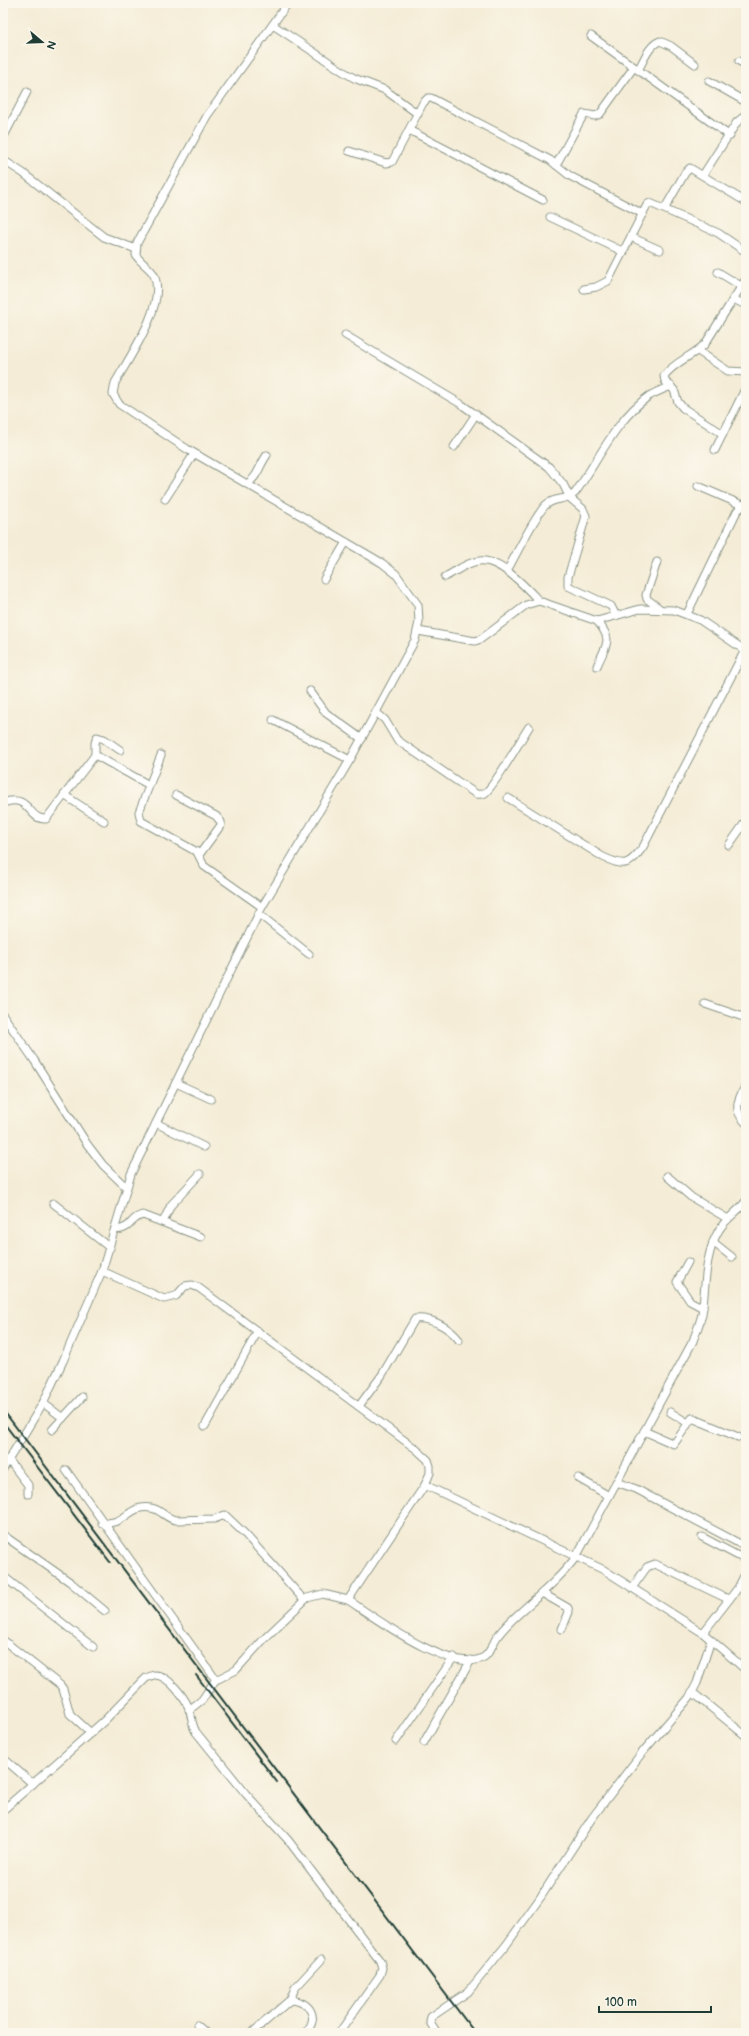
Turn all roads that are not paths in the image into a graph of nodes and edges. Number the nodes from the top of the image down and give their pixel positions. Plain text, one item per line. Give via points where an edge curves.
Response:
1 (288, 3) edge
2 (273, 25) junction
3 (591, 36) dead end
4 (739, 61) dead end
5 (695, 64) dead end
6 (746, 65) edge
7 (636, 68) junction
8 (709, 81) dead end
9 (27, 92) dead end
10 (746, 102) edge
11 (418, 114) junction
12 (746, 115) edge
13 (409, 130) junction
14 (730, 136) junction
15 (3, 138) edge
16 (349, 152) dead end
17 (3, 160) edge
18 (556, 165) junction
19 (703, 175) junction
20 (543, 200) dead end
21 (746, 202) edge
22 (665, 208) junction
23 (643, 214) junction
24 (550, 217) dead end
25 (631, 237) junction
26 (136, 249) junction
27 (660, 250) dead end
28 (624, 252) junction
29 (746, 252) edge
30 (718, 272) dead end
31 (746, 279) edge
32 (741, 286) junction
33 (584, 289) dead end
34 (733, 299) junction
35 (746, 305) edge
36 (344, 335) dead end
37 (698, 351) junction
38 (746, 372) edge
39 (671, 386) junction
40 (746, 387) edge
41 (476, 414) junction
42 (723, 434) junction
43 (454, 446) dead end
44 (715, 450) dead end
45 (194, 454) junction
46 (267, 455) dead end
47 (247, 484) junction
48 (698, 486) dead end
49 (570, 498) junction
50 (165, 499) dead end
51 (744, 504) edge
52 (346, 542) junction
53 (657, 562) dead end
54 (507, 570) junction
55 (445, 577) dead end
56 (324, 578) dead end
57 (539, 601) junction
58 (659, 608) junction
59 (688, 614) junction
60 (616, 616) junction
61 (597, 621) junction
62 (418, 631) junction
63 (746, 651) edge
64 (597, 666) dead end
65 (310, 691) dead end
66 (376, 712) junction
67 (273, 720) dead end
68 (529, 727) dead end
69 (362, 739) junction
70 (120, 750) dead end
71 (95, 755) junction
72 (161, 755) dead end
73 (350, 760) junction
74 (149, 785) junction
75 (64, 795) junction
76 (176, 795) dead end
77 (508, 798) dead end
78 (3, 803) edge
79 (104, 821) dead end
80 (746, 822) edge
81 (729, 845) dead end
82 (199, 855) junction
83 (262, 907) junction
84 (259, 914) junction
85 (309, 954) dead end
86 (705, 1004) dead end
87 (3, 1015) edge
88 (746, 1018) edge
89 (176, 1083) junction
90 (746, 1085) edge
91 (211, 1099) dead end
92 (156, 1123) junction
93 (746, 1123) edge
94 (204, 1147) dead end
95 (200, 1174) dead end
96 (667, 1176) dead end
97 (126, 1187) junction
98 (746, 1201) edge
99 (53, 1203) dead end
100 (728, 1219) junction
101 (162, 1222) junction
102 (115, 1230) junction
103 (201, 1237) dead end
104 (713, 1242) junction
105 (110, 1248) junction
106 (732, 1257) dead end
107 (688, 1262) dead end
108 (102, 1271) junction
109 (703, 1308) junction
110 (258, 1331) junction
111 (459, 1340) dead end
112 (82, 1397) dead end
113 (43, 1403) junction
114 (359, 1406) junction
115 (670, 1412) dead end
116 (63, 1418) junction
117 (688, 1423) junction
118 (204, 1426) dead end
119 (52, 1430) dead end
120 (644, 1431) junction
121 (738, 1437) dead end
122 (8, 1459) junction
123 (3, 1469) edge
124 (66, 1470) dead end
125 (578, 1478) dead end
126 (616, 1482) junction
127 (425, 1485) junction
128 (28, 1494) dead end
129 (608, 1496) junction
130 (102, 1523) junction
131 (3, 1535) edge
132 (702, 1537) dead end
133 (746, 1547) edge
134 (576, 1557) junction
135 (746, 1560) edge
136 (746, 1572) edge
137 (3, 1576) edge
138 (632, 1588) junction
139 (542, 1593) junction
140 (728, 1599) junction
141 (304, 1600) junction
142 (348, 1600) junction
143 (106, 1612) dead end
144 (562, 1629) dead end
145 (703, 1633) junction
146 (3, 1640) edge
147 (711, 1640) junction
148 (93, 1647) dead end
149 (454, 1657) junction
150 (471, 1660) junction
151 (746, 1670) edge
152 (216, 1679) junction
153 (692, 1692) junction
154 (190, 1710) junction
155 (91, 1733) junction
156 (746, 1736) edge
157 (396, 1741) dead end
158 (424, 1742) dead end
159 (3, 1759) edge
160 (33, 1784) junction
161 (3, 1810) edge
162 (321, 1960) dead end
163 (290, 2000) junction
164 (197, 2025) dead end
165 (206, 2033) edge
166 (252, 2033) edge
167 (305, 2033) edge
168 (339, 2033) edge
169 (437, 2033) edge

1 - 2 street
2 - 11 street via 354,78 385,90
2 - 26 street via 207,116 144,228
3 - 7 street
4 - 6 street
5 - 7 street via 671,46 660,42 655,43
7 - 14 street
7 - 18 street via 600,114 584,114
8 - 10 street
9 - 15 street
11 - 13 street
11 - 18 street via 425,100 435,100
12 - 14 street via 737,122
13 - 16 street via 394,159 389,163
13 - 20 street
14 - 19 street
17 - 26 street via 104,237
18 - 23 street via 570,176
19 - 21 street
19 - 22 street via 692,168 688,169
22 - 23 street via 650,203
22 - 29 street via 718,233
23 - 25 street
24 - 28 street
25 - 27 street
25 - 28 street
26 - 45 street via 138,259 154,276 155,301 149,321 114,383 112,394 119,404
28 - 33 street via 608,281
30 - 32 street
31 - 32 street
32 - 34 street
34 - 35 street
34 - 37 street
36 - 41 street
37 - 38 street via 728,371
37 - 39 street via 664,376 665,381
39 - 42 street via 682,408
39 - 49 street via 651,395 635,409 608,442
40 - 42 street
41 - 43 street
41 - 49 street via 549,468 563,484
42 - 44 street
45 - 47 street
45 - 50 street
46 - 47 street via 256,477
47 - 52 street
48 - 51 street
49 - 54 street via 552,501 542,509
49 - 60 street via 583,509 586,516 568,577 568,586 611,606
51 - 59 street via 737,511
52 - 56 street
52 - 62 street via 382,563 406,585 418,605
53 - 58 street via 646,595
54 - 55 street via 478,561
54 - 57 street
57 - 61 street
57 - 62 street via 526,605 475,641
58 - 59 street
58 - 60 street via 640,609
59 - 63 street
60 - 61 street
61 - 64 street via 608,636 608,642
62 - 66 street
63 - 77 street via 643,847 631,862 618,864 604,857
65 - 69 street via 326,713
66 - 68 street via 385,720 397,740 476,794 487,792
66 - 69 street
67 - 73 street
69 - 73 street
70 - 71 street via 97,737
71 - 74 street
71 - 75 street
72 - 74 street
73 - 83 street
74 - 82 street via 139,812 141,821 194,849
75 - 78 street via 46,819 37,816 21,801
75 - 79 street
76 - 82 street via 216,816 221,822
80 - 81 street
82 - 83 street via 204,866
83 - 84 street
84 - 85 street
84 - 89 street
86 - 88 street
87 - 97 street via 87,1144 103,1165
89 - 91 street
89 - 92 street
90 - 93 street via 736,1107 741,1119
92 - 94 street
92 - 97 street
95 - 101 street via 171,1205
96 - 100 street via 691,1197
97 - 102 street
98 - 100 street
99 - 105 street
100 - 104 street
101 - 102 street via 143,1215 138,1216 125,1229
101 - 103 street
102 - 105 street
104 - 106 street
104 - 109 street
105 - 108 street
107 - 109 street via 678,1282 690,1301
108 - 110 street via 164,1299 176,1296 185,1286 192,1285 233,1311
108 - 113 street
109 - 120 street via 693,1341
110 - 114 street
110 - 118 street
111 - 114 street via 449,1329 415,1318 382,1375
112 - 116 street
113 - 116 street
113 - 122 street
114 - 127 street via 428,1460 430,1472
115 - 117 street
116 - 119 street
117 - 120 street via 674,1444
117 - 121 street via 695,1418
120 - 126 street
122 - 123 street
122 - 128 street via 28,1485
124 - 130 street
125 - 129 street
126 - 129 street
126 - 133 street via 636,1489
127 - 134 street
127 - 142 street
129 - 134 street
130 - 141 street via 117,1521 132,1511 146,1508 156,1509 172,1520 214,1519 225,1515
130 - 152 street
131 - 143 street via 70,1582
132 - 135 street
134 - 138 street via 604,1570
134 - 139 street via 558,1579
136 - 140 street via 738,1588
137 - 148 street
138 - 140 street via 644,1570 655,1564
138 - 145 street
139 - 144 street via 568,1608 569,1612
139 - 150 street via 502,1630 486,1656
140 - 145 street
141 - 142 street via 323,1594
141 - 152 street via 236,1670
142 - 149 street via 408,1639 425,1648
145 - 147 street
146 - 155 street via 60,1685 70,1714
147 - 151 street
147 - 153 street
149 - 150 street
149 - 157 street
150 - 158 street
152 - 154 street via 202,1700
153 - 156 street
153 - 169 street via 684,1706 641,1754 592,1818 540,1898 482,1976 461,1998 431,2017 430,2022
154 - 155 street via 168,1681 154,1675 146,1678
154 - 168 street via 196,1732 298,1853 380,1961 380,1975
155 - 160 street
159 - 160 street
160 - 161 street
162 - 163 street via 295,1988
163 - 166 street
163 - 167 street via 298,2001 312,2012 312,2026
164 - 165 street

